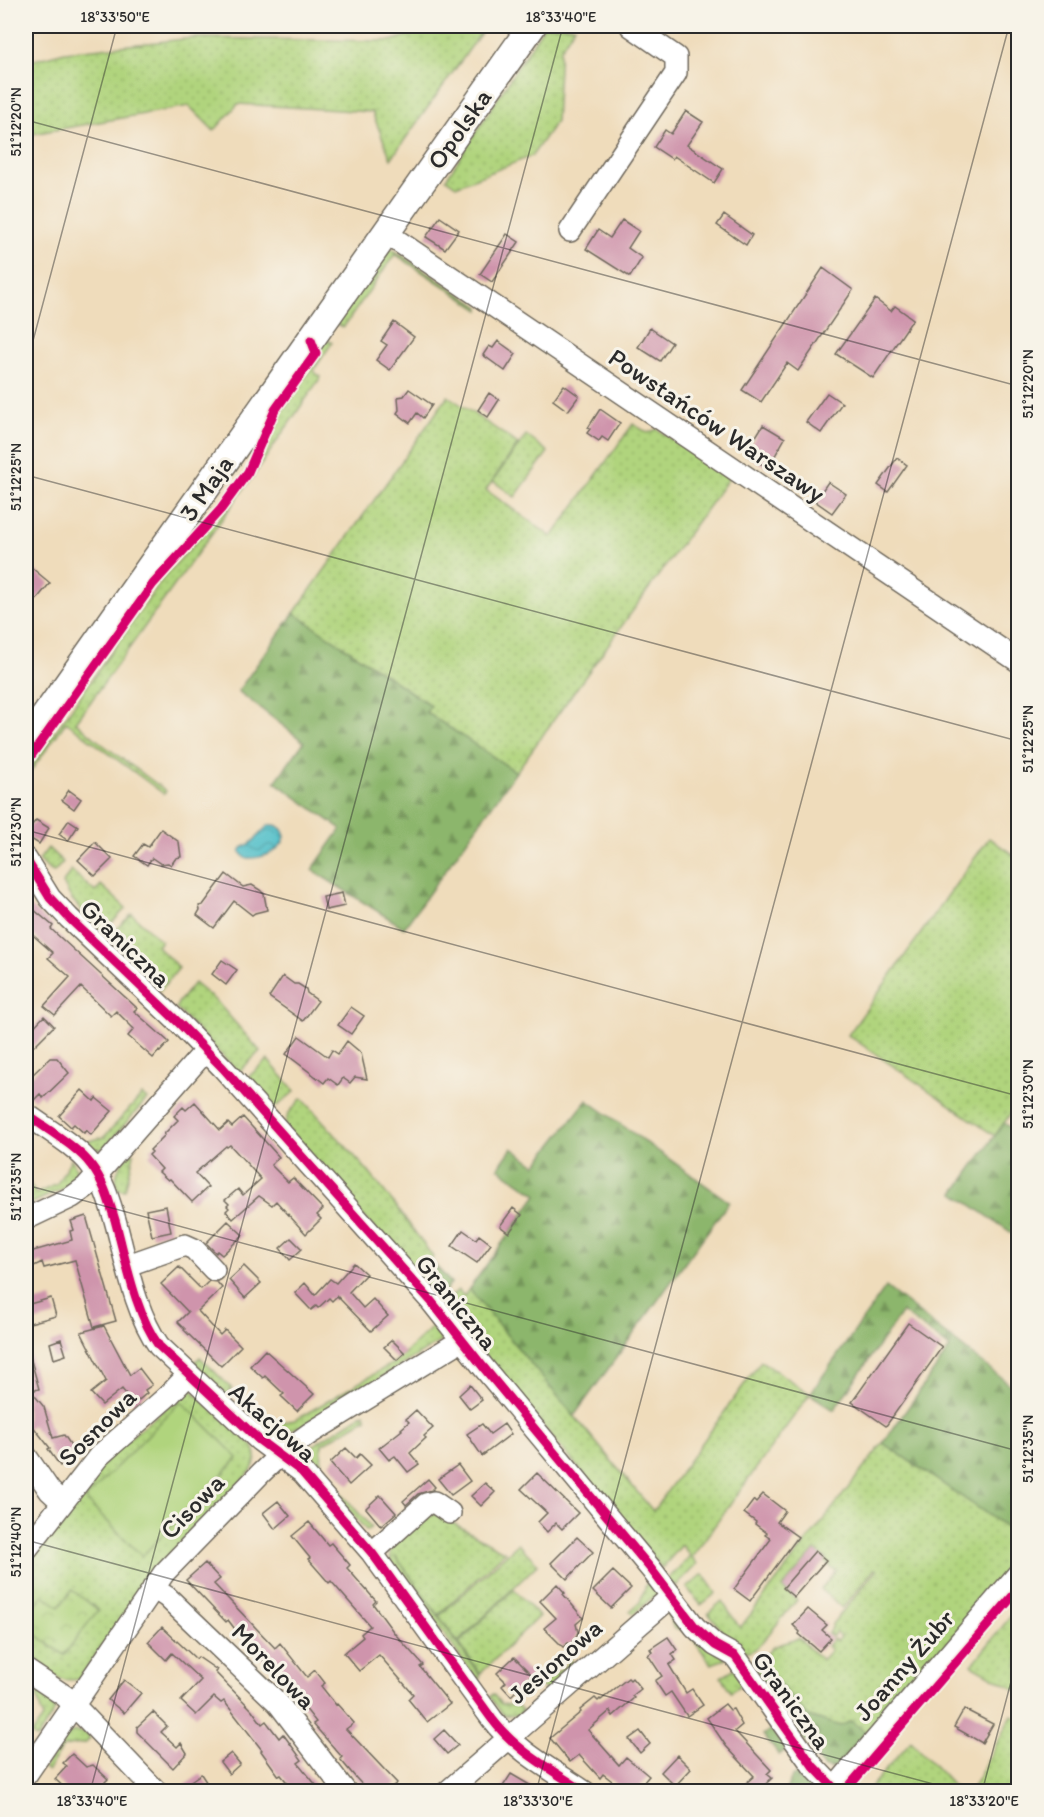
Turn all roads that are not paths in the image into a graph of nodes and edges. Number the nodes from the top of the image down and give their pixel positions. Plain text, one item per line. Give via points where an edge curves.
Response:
1 (532, 26) edge
2 (631, 26) edge
3 (570, 231) dead end
4 (386, 233) junction
5 (1018, 661) edge
6 (26, 743) edge
7 (26, 859) edge
8 (206, 1050) junction
9 (26, 1114) edge
10 (97, 1174) junction
11 (26, 1219) edge
12 (128, 1265) junction
13 (214, 1270) dead end
14 (462, 1340) junction
15 (189, 1374) junction
16 (280, 1455) junction
17 (26, 1456) edge
18 (63, 1502) junction
19 (450, 1513) dead end
20 (26, 1550) edge
21 (372, 1553) junction
22 (1018, 1574) edge
23 (153, 1588) junction
24 (672, 1596) junction
25 (26, 1670) edge
26 (73, 1705) junction
27 (507, 1738) junction
28 (26, 1775) edge
29 (833, 1790) edge
30 (157, 1791) edge
31 (346, 1791) edge
32 (447, 1791) edge
33 (585, 1791) edge

1 - 4 main road, Opolska
2 - 3 street via 676,57 676,73
4 - 5 street, Powstańców Warszawy
4 - 6 main road, 3 Maja
7 - 8 street, Graniczna via 50,898
8 - 10 street
8 - 14 street, Graniczna via 414,1281
9 - 10 street, Akacjowa via 82,1155
10 - 11 street via 72,1197
10 - 12 street, Akacjowa
12 - 13 street via 185,1245
12 - 15 street, Akacjowa via 148,1329 159,1346
14 - 16 street, Cisowa
14 - 24 street, Graniczna
15 - 16 street, Akacjowa
15 - 18 street, Sosnowa via 107,1447
16 - 21 street, Akacjowa via 302,1473
16 - 23 street, Cisowa
17 - 18 street via 50,1491
18 - 20 street, Sosnowa
19 - 21 street via 434,1502 426,1504
21 - 27 street, Akacjowa
22 - 29 street, Joanny Żubr
23 - 26 street, Cisowa
23 - 31 street, Morelowa via 278,1703
24 - 27 street, Jesionowa
24 - 29 street, Graniczna via 704,1637 735,1656
25 - 26 street
26 - 28 street, Cisowa
26 - 30 street
27 - 32 street, Jesionowa
27 - 33 street, Akacjowa

